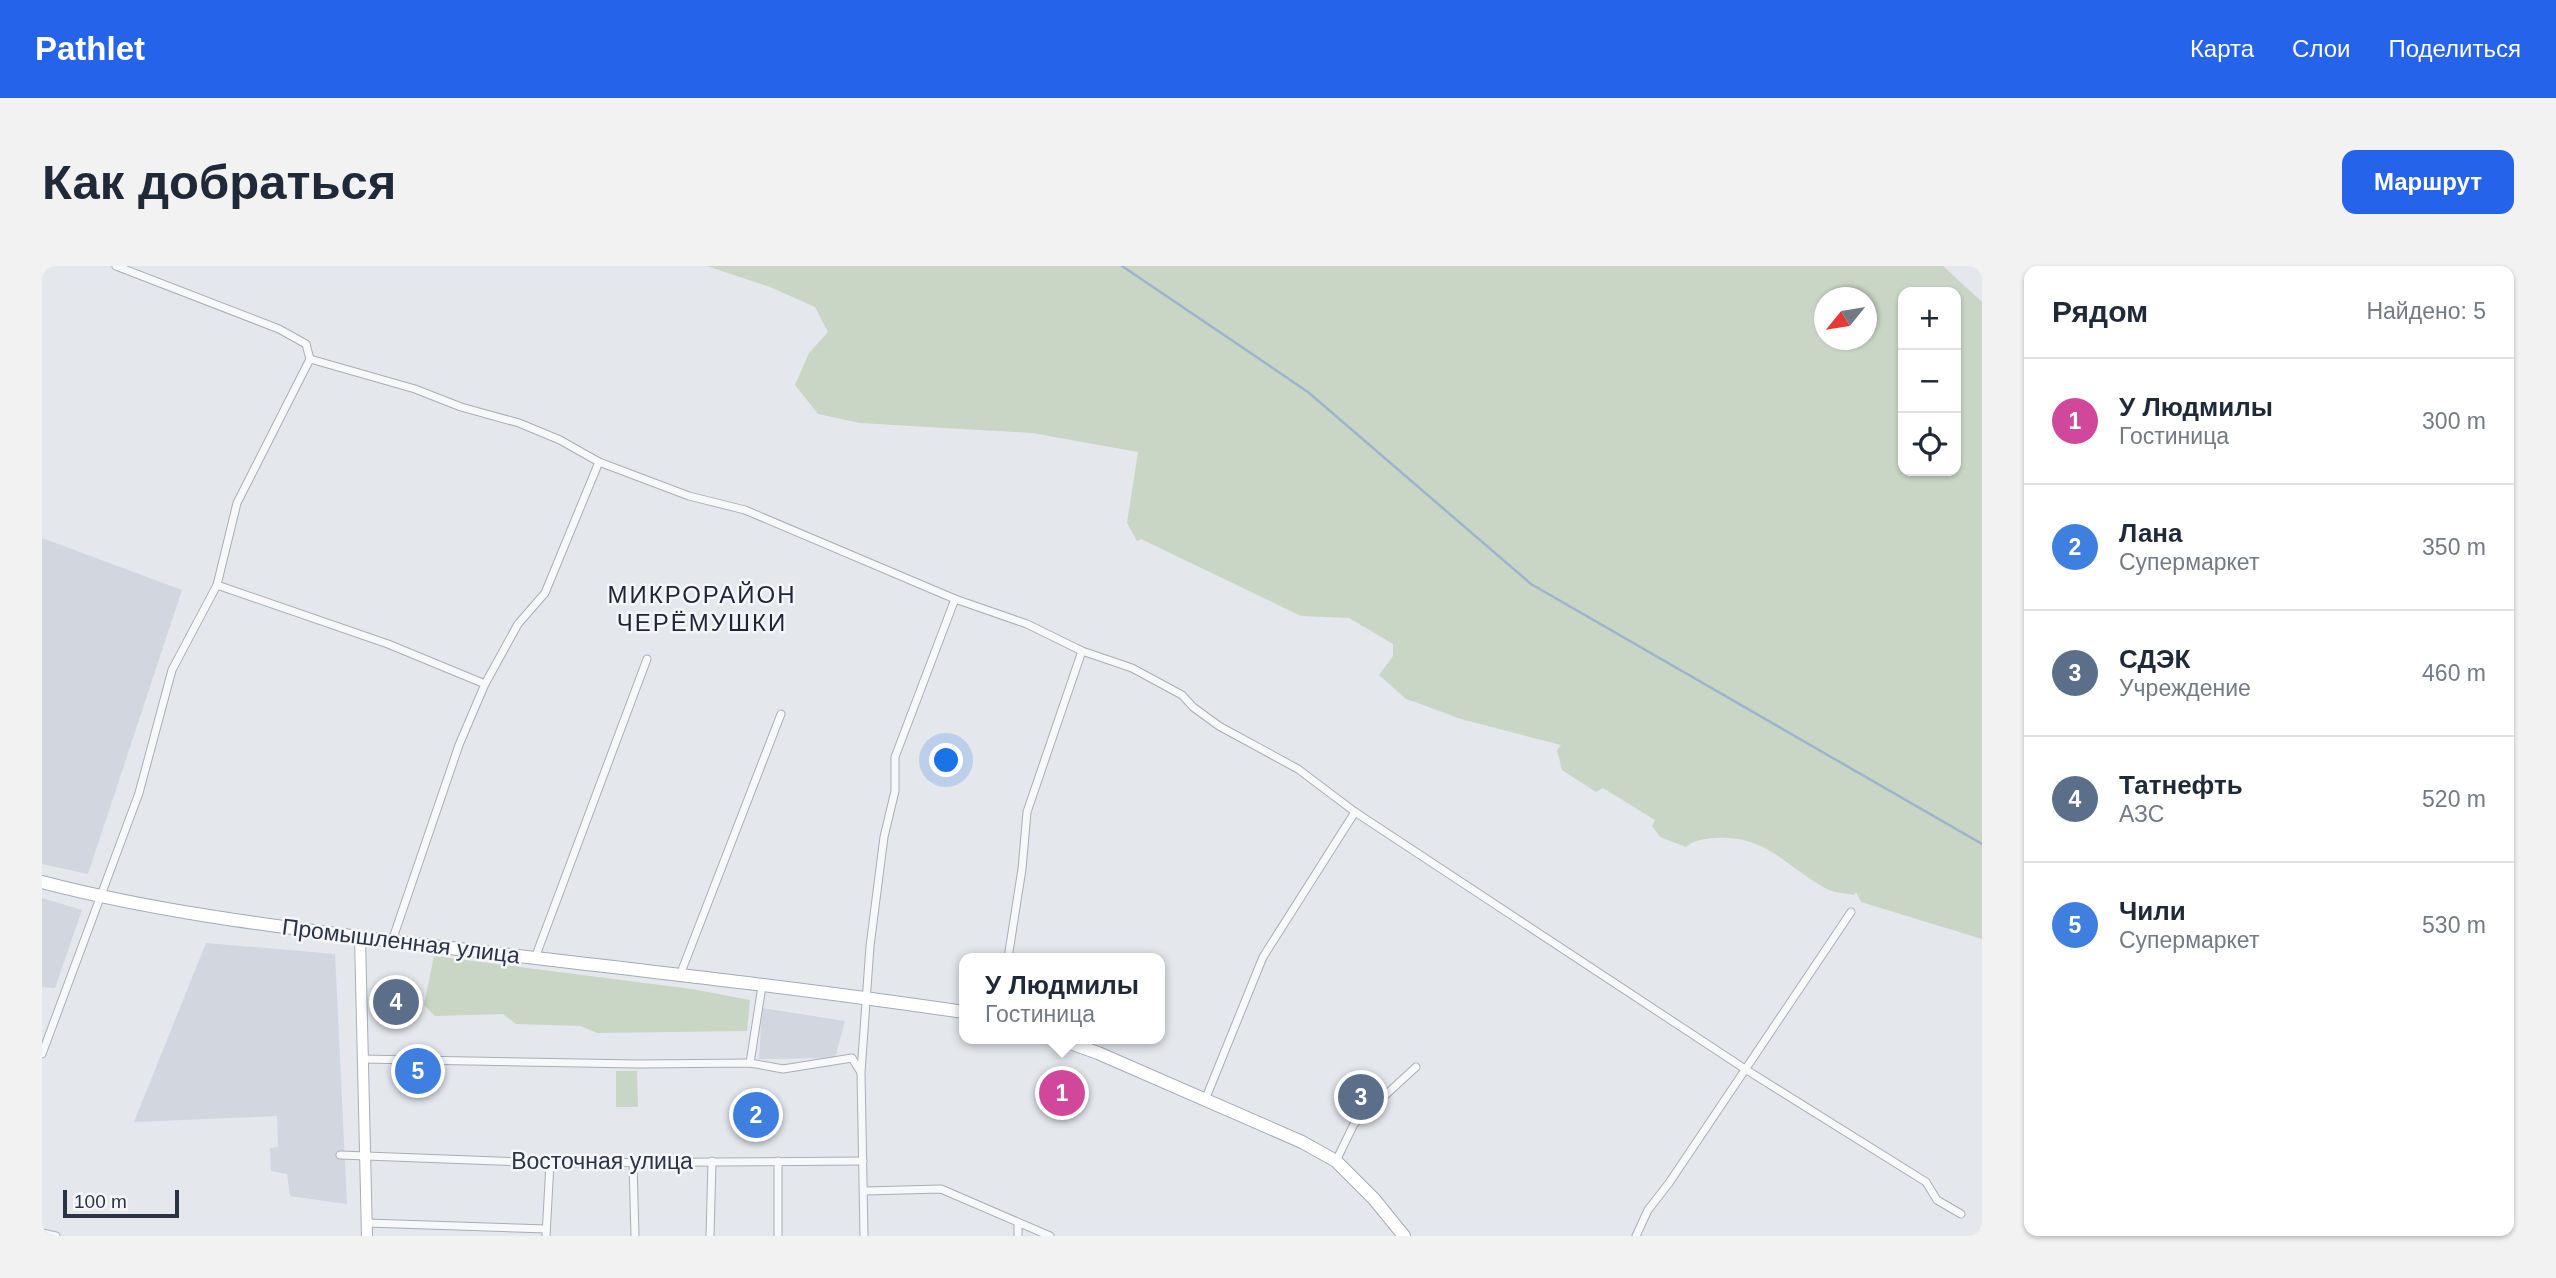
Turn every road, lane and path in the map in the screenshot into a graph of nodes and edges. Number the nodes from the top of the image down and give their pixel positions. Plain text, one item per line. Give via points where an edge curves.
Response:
1 (116, 266) edge
2 (310, 359) junction
3 (598, 462) junction
4 (217, 585) junction
5 (954, 599) junction
6 (1082, 651) junction
7 (647, 659) dead end
8 (485, 684) junction
9 (781, 714) dead end
10 (1355, 813) junction
11 (42, 882) edge
12 (100, 897) junction
13 (1851, 912) dead end
14 (360, 937) junction
15 (392, 941) junction
16 (1009, 953) edge
17 (536, 958) junction
18 (680, 976) junction
19 (762, 986) junction
20 (868, 998) junction
21 (959, 1011) edge
22 (1073, 1044) edge
23 (42, 1054) edge
24 (362, 1059) junction
25 (750, 1063) junction
26 (1416, 1067) dead end
27 (1745, 1069) junction
28 (861, 1072) junction
29 (1205, 1100) junction
30 (340, 1155) dead end
31 (366, 1156) junction
32 (712, 1161) junction
33 (778, 1161) junction
34 (863, 1161) junction
35 (1336, 1161) junction
36 (633, 1162) junction
37 (550, 1163) junction
38 (864, 1191) junction
39 (1961, 1214) dead end
40 (366, 1223) junction
41 (1018, 1223) junction
42 (42, 1233) edge
43 (546, 1233) edge
44 (56, 1236) edge
45 (367, 1236) edge
46 (635, 1236) edge
47 (710, 1236) edge
48 (778, 1236) edge
49 (864, 1236) edge
50 (1018, 1236) edge
51 (1050, 1236) edge
52 (1404, 1236) edge
53 (1636, 1236) edge

1 - 2 street via 279,329 306,344
2 - 3 street via 519,423
2 - 4 street via 237,503
3 - 5 street via 689,496 745,510
3 - 8 street via 545,593 518,624
4 - 8 street via 388,644
4 - 12 street via 172,670 138,793
5 - 6 street via 1027,624
5 - 20 street via 895,757 895,791 884,837 870,946
6 - 10 street via 1132,668 1182,695 1219,726 1297,769
6 - 16 street via 1027,812
7 - 17 street
8 - 15 street via 459,745
9 - 18 street
10 - 27 street
10 - 29 street via 1263,957
11 - 12 main road, Промышленная улица
12 - 14 main road, Промышленная улица via 186,914
12 - 23 street
13 - 27 street
14 - 15 main road, Промышленная улица
14 - 24 street
15 - 17 main road, Промышленная улица
17 - 18 main road, Промышленная улица
18 - 19 main road, Промышленная улица
19 - 20 main road, Промышленная улица
19 - 25 street
20 - 21 main road, Промышленная улица
20 - 28 street
22 - 29 main road
24 - 25 street
24 - 31 street
25 - 28 street via 783,1069 852,1058
26 - 35 street via 1354,1124
27 - 39 street via 1926,1182 1937,1200
27 - 53 street via 1648,1210
28 - 34 street
29 - 35 main road
30 - 31 street, Восточная улица
31 - 37 street, Восточная улица
31 - 40 street
32 - 33 street, Восточная улица
32 - 36 street, Восточная улица
32 - 47 street
33 - 34 street, Восточная улица
33 - 48 street
34 - 38 street
35 - 52 main road
36 - 37 street, Восточная улица
36 - 46 street
37 - 43 street
38 - 41 street via 941,1189
38 - 49 street
40 - 43 street
40 - 45 street
41 - 50 street
41 - 51 street
42 - 44 street

